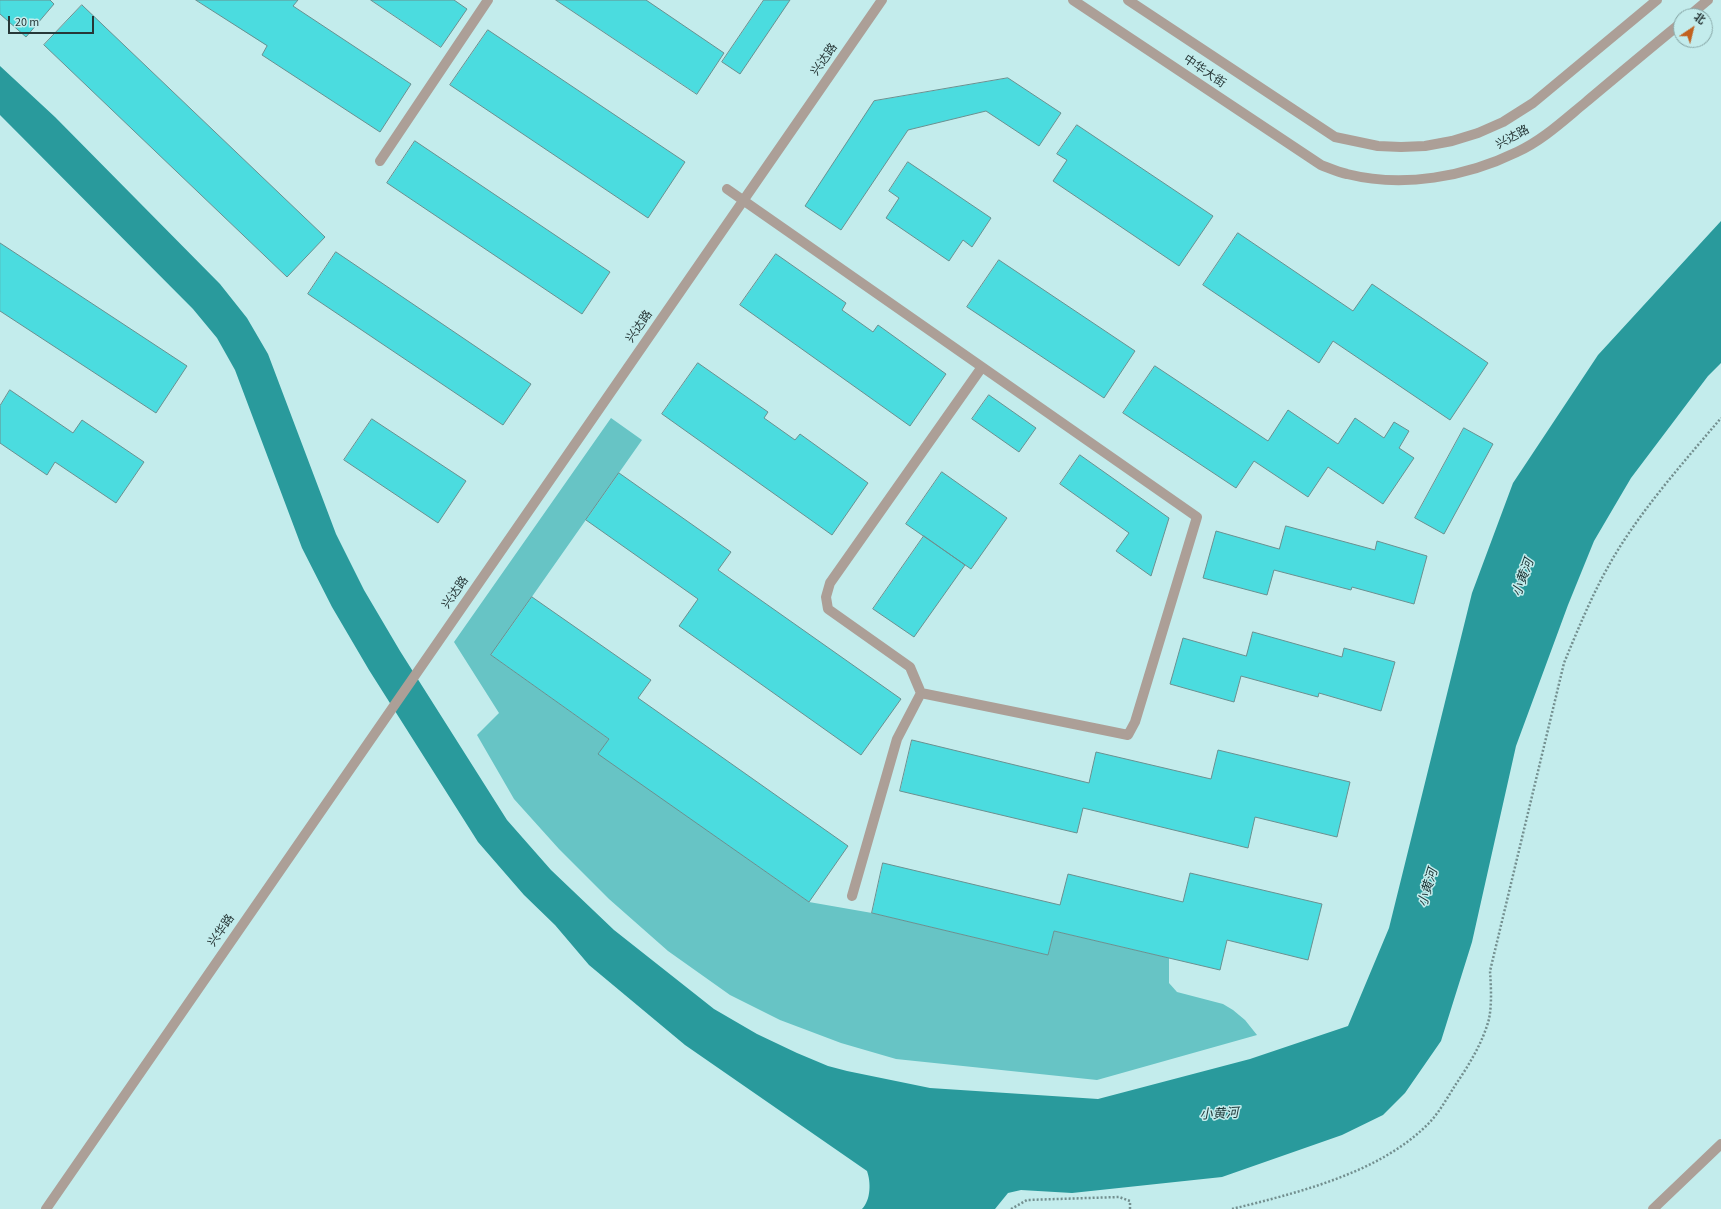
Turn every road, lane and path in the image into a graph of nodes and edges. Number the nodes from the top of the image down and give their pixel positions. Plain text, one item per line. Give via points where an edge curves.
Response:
1 (882, 0) edge
2 (1073, 0) edge
3 (1128, 0) edge
4 (1657, 0) edge
5 (1708, 0) edge
6 (485, 1) edge
7 (1698, 8) edge
8 (1673, 30) edge
9 (1335, 137) joint
10 (380, 161) dead end
11 (1321, 165) joint
12 (727, 189) dead end
13 (744, 201) junction
14 (982, 367) junction
15 (1721, 418) edge
16 (420, 668) joint
17 (921, 693) junction
18 (852, 896) dead end
19 (1721, 1144) edge
20 (46, 1209) edge
21 (1011, 1209) edge
22 (1130, 1209) edge
23 (1232, 1209) edge
24 (1654, 1209) edge

1 - 13 street, 兴达路
2 - 11 street, 中华大街
3 - 9 street, 中华大街
4 - 9 street, 兴达路 via 1533,103 1503,122 1478,133 1425,146 1378,146
5 - 7 street
6 - 10 street
8 - 11 street, 兴达路 via 1553,129 1519,152 1490,164 1460,173 1402,180 1347,174
12 - 13 street
13 - 14 street
13 - 16 street, 兴达路
14 - 17 street via 830,583 826,597 828,609 910,667
14 - 17 street via 1197,517 1135,722 1128,735
15 - 23 path via 1623,542 1600,582 1564,663 1490,970 1489,1019 1464,1072 1427,1125 1408,1142 1379,1160 1306,1190
16 - 20 street, 兴华路
17 - 18 street via 897,739
19 - 24 street
21 - 22 path via 1027,1200 1119,1197 1130,1201

